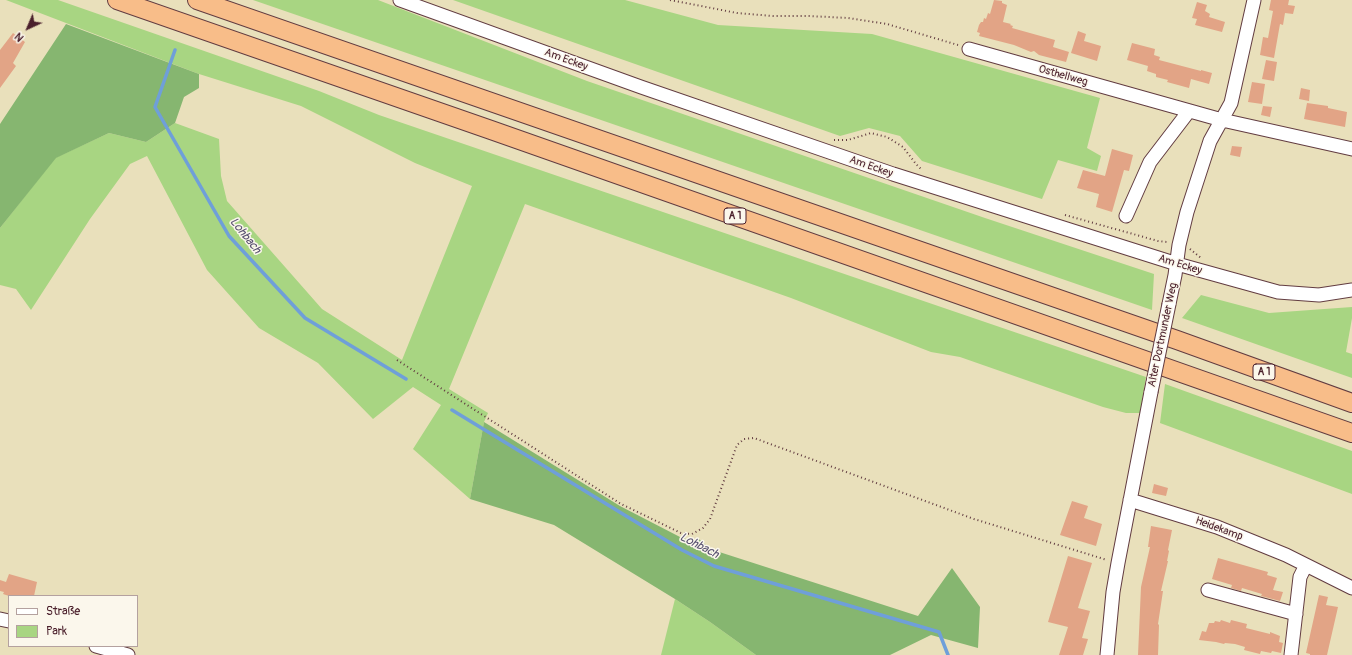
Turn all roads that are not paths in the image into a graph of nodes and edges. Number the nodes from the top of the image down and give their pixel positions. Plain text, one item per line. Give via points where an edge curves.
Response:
1 (117, 0) edge
2 (197, 0) edge
3 (400, 0) edge
4 (1254, 0) edge
5 (969, 49) road end
6 (1188, 111) junction
7 (1222, 120) junction
8 (1352, 149) edge
9 (1126, 216) dead end
10 (1177, 264) junction
11 (1352, 290) edge
12 (1352, 403) edge
13 (1352, 433) edge
14 (1130, 500) junction
15 (1306, 565) junction
16 (1352, 588) edge
17 (1208, 590) dead end
18 (1296, 614) junction
19 (100, 647) edge
20 (128, 655) edge
21 (1107, 655) edge
22 (1291, 655) edge

1 - 13 highway, A 1
2 - 12 highway, A 1
3 - 10 street, Am Eckey via 893,174
4 - 7 street, Alter Dortmunder Weg via 1231,103
5 - 6 street, Osthellweg
6 - 7 street, Osthellweg
6 - 9 street via 1150,162
7 - 8 street, Osthellweg
7 - 10 street, Alter Dortmunder Weg via 1210,141 1197,177 1179,245
10 - 11 street, Am Eckey via 1278,292 1319,295
10 - 14 street, Alter Dortmunder Weg, bridge
14 - 15 street, Heidekamp via 1217,527
14 - 21 street, Alter Dortmunder Weg via 1113,592
15 - 16 street, Heidekamp
15 - 18 street via 1300,577
17 - 18 street
18 - 22 street
19 - 20 street

